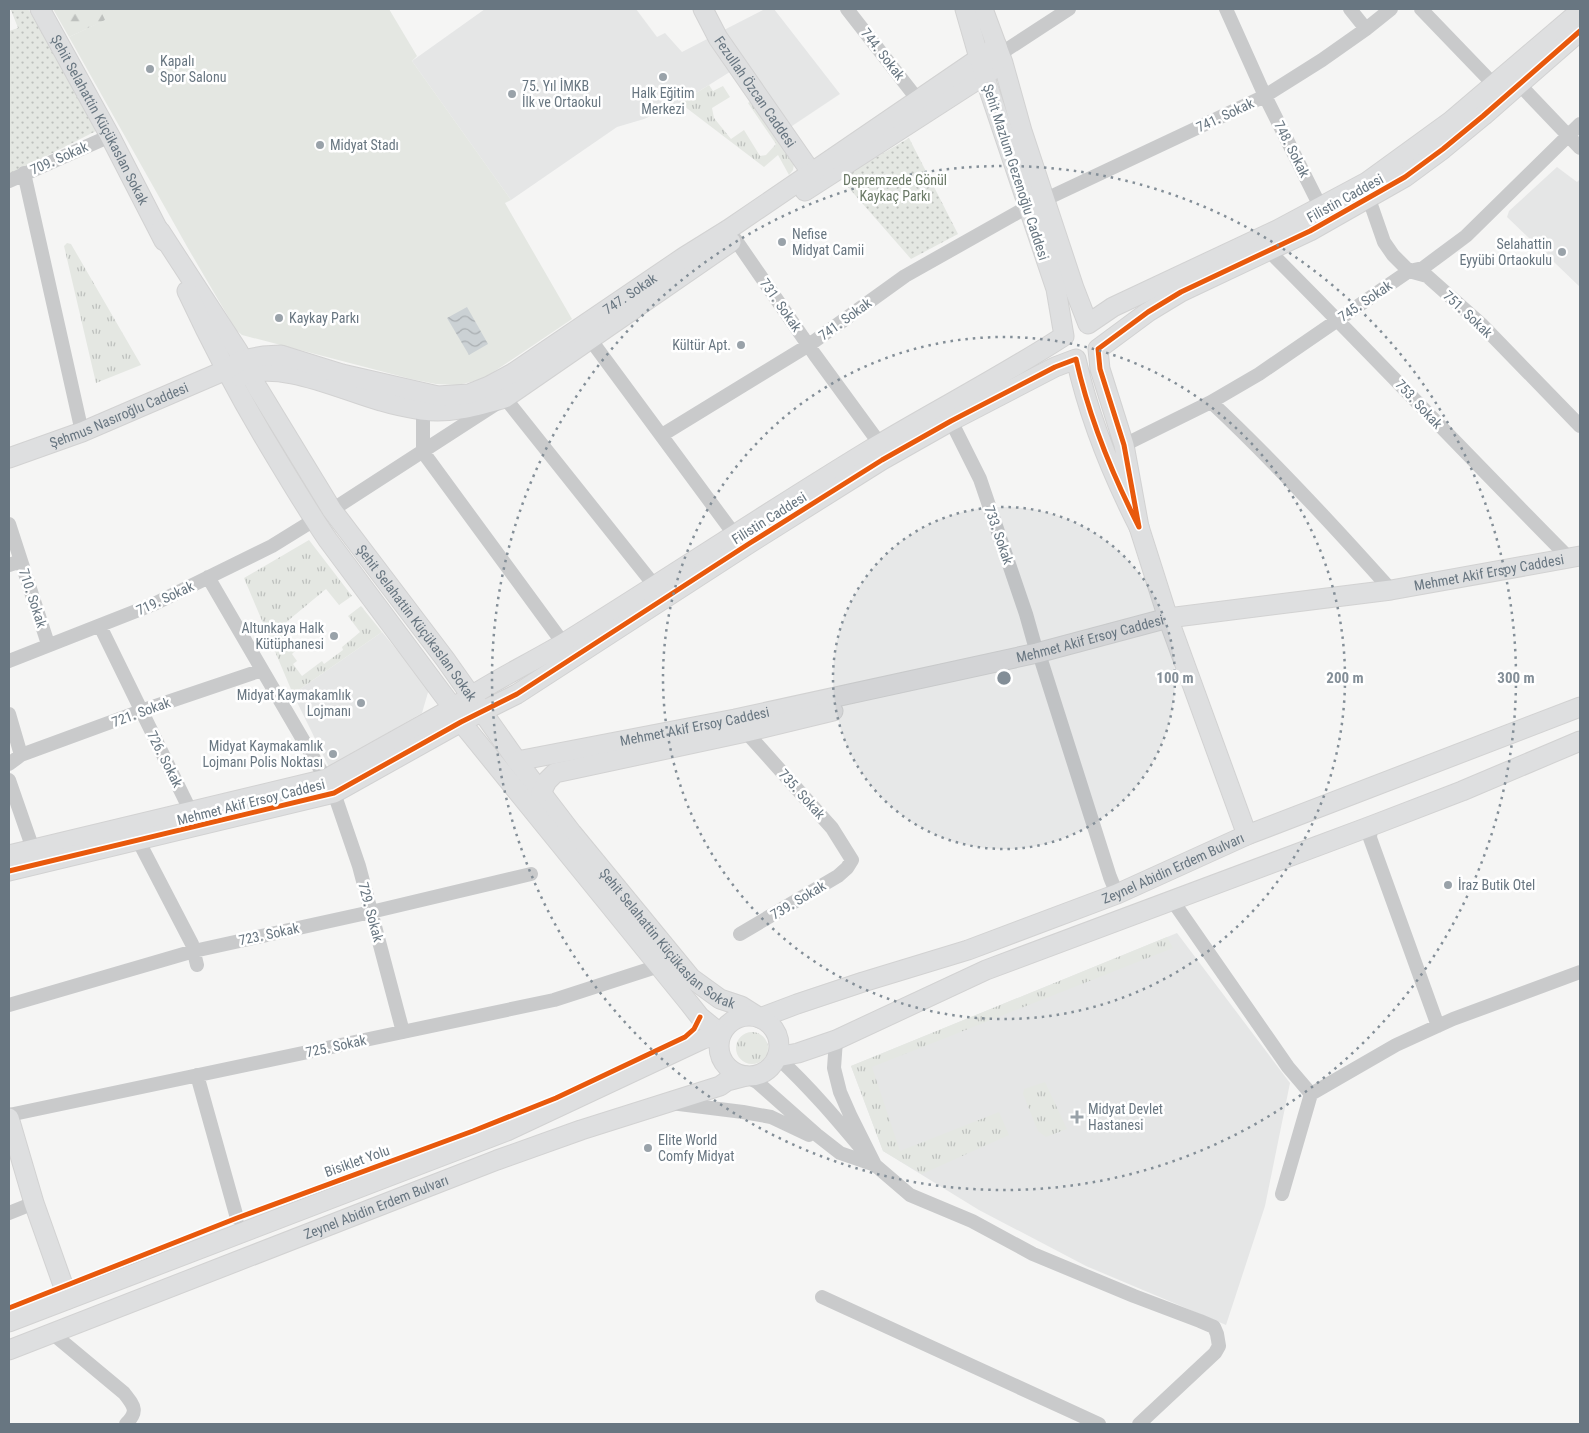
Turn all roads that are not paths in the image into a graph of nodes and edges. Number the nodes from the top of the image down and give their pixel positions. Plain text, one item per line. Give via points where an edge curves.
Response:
1 (40, 9) edge
2 (702, 9) edge
3 (847, 9) edge
4 (965, 9) edge
5 (983, 9) edge
6 (1069, 9) edge
7 (1226, 9) edge
8 (1350, 9) edge
9 (1391, 9) edge
10 (1422, 9) edge
11 (1580, 10) edge
12 (1366, 29) junction
13 (1580, 31) edge
14 (1000, 54) junction
15 (982, 67) junction
16 (1506, 88) junction
17 (1265, 96) junction
18 (918, 100) junction
19 (1580, 124) edge
20 (110, 136) junction
21 (1568, 136) junction
22 (1580, 148) edge
23 (810, 172) junction
24 (24, 173) junction
25 (9, 180) edge
26 (1369, 198) junction
27 (1037, 202) junction
28 (1321, 208) junction
29 (735, 239) junction
30 (1269, 251) junction
31 (1409, 271) junction
32 (1338, 320) junction
33 (1088, 324) junction
34 (1064, 336) junction
35 (590, 339) junction
36 (809, 345) junction
37 (1098, 349) junction
38 (1076, 359) junction
39 (237, 371) junction
40 (505, 398) junction
41 (1212, 402) junction
42 (423, 410) junction
43 (950, 421) junction
44 (1580, 426) edge
45 (82, 432) junction
46 (662, 435) junction
47 (880, 444) junction
48 (1124, 445) junction
49 (423, 452) junction
50 (9, 458) edge
51 (332, 510) junction
52 (314, 520) junction
53 (9, 524) edge
54 (1139, 527) junction
55 (734, 534) junction
56 (1575, 557) edge
57 (15, 563) edge
58 (208, 577) junction
59 (654, 585) junction
60 (1391, 590) junction
61 (1170, 624) junction
62 (100, 626) junction
63 (563, 643) junction
64 (48, 644) junction
65 (1039, 658) junction
66 (9, 661) edge
67 (262, 670) junction
68 (471, 695) junction
69 (1580, 707) edge
70 (141, 711) junction
71 (481, 711) junction
72 (9, 714) edge
73 (457, 715) junction
74 (746, 732) junction
75 (1580, 740) edge
76 (21, 755) junction
77 (517, 761) junction
78 (9, 764) edge
79 (9, 780) edge
80 (330, 786) junction
81 (541, 793) junction
82 (191, 812) junction
83 (1371, 826) junction
84 (1247, 836) junction
85 (138, 840) junction
86 (33, 850) junction
87 (9, 855) edge
88 (852, 860) joint
89 (9, 871) edge
90 (531, 874) dead end
91 (1117, 894) junction
92 (1172, 900) junction
93 (371, 912) junction
94 (740, 934) dead end
95 (194, 951) junction
96 (197, 965) dead end
97 (659, 966) junction
98 (1580, 972) edge
99 (9, 1005) edge
100 (760, 1018) junction
101 (1438, 1026) junction
102 (403, 1032) junction
103 (722, 1034) junction
104 (836, 1040) junction
105 (777, 1057) junction
106 (196, 1075) junction
107 (746, 1076) junction
108 (1311, 1094) junction
109 (665, 1103) junction
110 (9, 1116) edge
111 (828, 1144) junction
112 (875, 1165) junction
113 (1282, 1194) dead end
114 (34, 1203) junction
115 (9, 1213) edge
116 (237, 1218) dead end
117 (822, 1297) dead end
118 (68, 1299) junction
119 (9, 1322) edge
120 (52, 1333) junction
121 (9, 1350) edge
122 (126, 1424) edge
123 (1099, 1424) edge
124 (1139, 1424) edge

1 - 20 street, Şehit Selahattin Küçükaslan Sokak
2 - 23 street, Fezullah Özcan Caddesi via 718,38
3 - 18 street, 744. Sokak
4 - 15 street, Şehit Mazlum Gezenoğlu Caddesi
5 - 14 street, Şehit Mazlum Gezenoğlu Caddesi
6 - 14 street
7 - 17 street, 748. Sokak
8 - 12 street
9 - 12 street, 741. Sokak
10 - 16 street
11 - 16 street, Filistin Caddesi
12 - 17 street, 741. Sokak
13 - 16 street, Filistin Caddesi
14 - 15 street
14 - 27 street, Şehit Mazlum Gezenoğlu Caddesi via 1022,131
15 - 18 street, 747. Sokak
15 - 27 street, Şehit Mazlum Gezenoğlu Caddesi
15 - 29 street
16 - 21 street
16 - 26 street, Filistin Caddesi via 1443,149
16 - 28 street, Filistin Caddesi via 1451,122 1367,182
17 - 27 street, 741. Sokak
17 - 28 street, 748. Sokak
18 - 23 street, 747. Sokak
19 - 21 street, 745. Sokak
20 - 24 street, 709. Sokak
20 - 39 street, Şehit Selahattin Küçükaslan Sokak via 160,231 211,343
21 - 22 street
21 - 31 street, 745. Sokak via 1466,236 1423,268
23 - 39 street, 747. Sokak via 513,373 469,394 438,396 342,374 280,355 263,356
24 - 25 street, 709. Sokak
24 - 45 street
26 - 30 street, Filistin Caddesi
26 - 31 street, 751. Sokak via 1384,242
27 - 33 street, Şehit Mazlum Gezenoğlu Caddesi
27 - 34 street, Şehit Mazlum Gezenoğlu Caddesi via 1037,236 1056,289
27 - 36 street, 741. Sokak via 905,276
28 - 33 street, Filistin Caddesi via 1113,307
29 - 35 street
29 - 36 street, 731. Sokak
30 - 32 street, 753. Sokak
30 - 37 street, Filistin Caddesi via 1181,292
31 - 32 street, 745. Sokak
31 - 44 street, 751. Sokak via 1427,276 1481,324
32 - 41 street, 745. Sokak via 1260,374
32 - 56 street, 753. Sokak via 1458,446
33 - 34 street via 1071,326
33 - 37 street via 1097,332
34 - 38 street via 1067,352
34 - 47 street, Filistin Caddesi
35 - 40 street
35 - 46 street
36 - 46 street, 741. Sokak
36 - 47 street, 731. Sokak
37 - 38 street via 1091,357
37 - 48 street via 1100,369
38 - 43 street, Filistin Caddesi
38 - 54 street via 1082,386 1118,487
39 - 42 street via 269,371 316,380
39 - 45 street, Şehmus Nasıroğlu Caddesi
39 - 51 street, Şehit Selahattin Küçükaslan Sokak
39 - 52 street, Şehit Selahattin Küçükaslan Sokak
40 - 42 street via 460,410
40 - 49 street
40 - 59 street
41 - 48 street, 745. Sokak
41 - 60 street via 1314,504
42 - 49 street
43 - 65 street, 733. Sokak via 980,479
43 - 71 street, Filistin Caddesi via 750,543 517,694
45 - 50 street, Şehmus Nasıroğlu Caddesi
46 - 55 street
47 - 55 street, Filistin Caddesi
48 - 54 street
49 - 51 street
49 - 63 street
51 - 68 street, Şehit Selahattin Küçükaslan Sokak
52 - 58 street, 719. Sokak via 272,546
52 - 73 street, Şehit Selahattin Küçükaslan Sokak
53 - 57 street, 710. Sokak
54 - 61 street
55 - 59 street, Filistin Caddesi
56 - 60 street, Mehmet Akif Ersoy Caddesi
57 - 64 street, 710. Sokak
58 - 62 street, 719. Sokak
58 - 67 street, 729. Sokak
59 - 63 street, Filistin Caddesi
60 - 61 street, Mehmet Akif Ersoy Caddesi
61 - 65 street, Mehmet Akif Ersoy Caddesi
61 - 84 street
62 - 64 street, 719. Sokak
62 - 70 street, 726. Sokak
63 - 68 street, Filistin Caddesi
64 - 66 street, 719. Sokak
65 - 74 street
65 - 77 street, Mehmet Akif Ersoy Caddesi
65 - 91 street, 733. Sokak
67 - 70 street, 721. Sokak
67 - 80 street, 729. Sokak
68 - 71 street, Şehit Selahattin Küçükaslan Sokak
68 - 73 street, Mehmet Akif Ersoy Caddesi
69 - 84 street, Zeynel Abidin Erdem Bulvarı
70 - 76 street, 721. Sokak
70 - 82 street, 726. Sokak
71 - 73 street, Mehmet Akif Ersoy Caddesi
71 - 77 street, Şehit Selahattin Küçükaslan Sokak
72 - 76 street
73 - 80 street, Mehmet Akif Ersoy Caddesi
73 - 97 street, Şehit Selahattin Küçükaslan Sokak
74 - 81 street via 555,773
74 - 88 street, 735. Sokak via 832,828
75 - 83 street, Zeynel Abidin Erdem Bulvarı
76 - 78 street, 721. Sokak
77 - 81 street, Şehit Selahattin Küçükaslan Sokak
79 - 86 street
80 - 82 street, Mehmet Akif Ersoy Caddesi
80 - 85 street, Mehmet Akif Ersoy Caddesi
80 - 93 street, 729. Sokak via 359,866
81 - 100 street, Şehit Selahattin Küçükaslan Sokak via 691,978 720,999 741,1006
82 - 86 street, Mehmet Akif Ersoy Caddesi
83 - 92 street, Zeynel Abidin Erdem Bulvarı
83 - 101 street via 1370,838
84 - 91 street, Zeynel Abidin Erdem Bulvarı
85 - 89 street, Mehmet Akif Ersoy Caddesi
85 - 95 street
86 - 87 street, Mehmet Akif Ersoy Caddesi
88 - 94 street, 739. Sokak via 838,876
90 - 93 street, 723. Sokak
91 - 100 street, Zeynel Abidin Erdem Bulvarı via 968,950
92 - 104 street, Zeynel Abidin Erdem Bulvarı via 986,970
92 - 108 street via 1288,1067
93 - 95 street, 723. Sokak
93 - 102 street, 729. Sokak
95 - 96 street
95 - 99 street, 723. Sokak
97 - 102 street, 725. Sokak via 554,1000
97 - 103 street, Şehit Selahattin Küçükaslan Sokak via 700,1017
98 - 101 street
100 - 103 street via 734,1020
100 - 105 street via 768,1023 778,1038
101 - 108 street via 1396,1045
102 - 106 street, 725. Sokak
103 - 107 street via 719,1052 723,1061 737,1074
103 - 118 street, Zeynel Abidin Erdem Bulvarı via 703,1039 507,1130
104 - 105 street, Zeynel Abidin Erdem Bulvarı
104 - 112 street via 834,1068 840,1092
105 - 107 street via 768,1070
105 - 112 street via 794,1072
106 - 110 street, 725. Sokak
106 - 116 street
107 - 109 street, Zeynel Abidin Erdem Bulvarı
107 - 111 street
108 - 113 street
109 - 111 street via 771,1117
109 - 120 street, Zeynel Abidin Erdem Bulvarı via 497,1160
110 - 114 street
111 - 112 street via 840,1153
112 - 124 street via 910,1195 972,1221 1033,1254 1214,1328 1219,1346 1215,1353
114 - 115 street
114 - 118 street
117 - 123 street
118 - 119 street, Zeynel Abidin Erdem Bulvarı
120 - 121 street, Zeynel Abidin Erdem Bulvarı
120 - 122 street via 134,1405 134,1413

